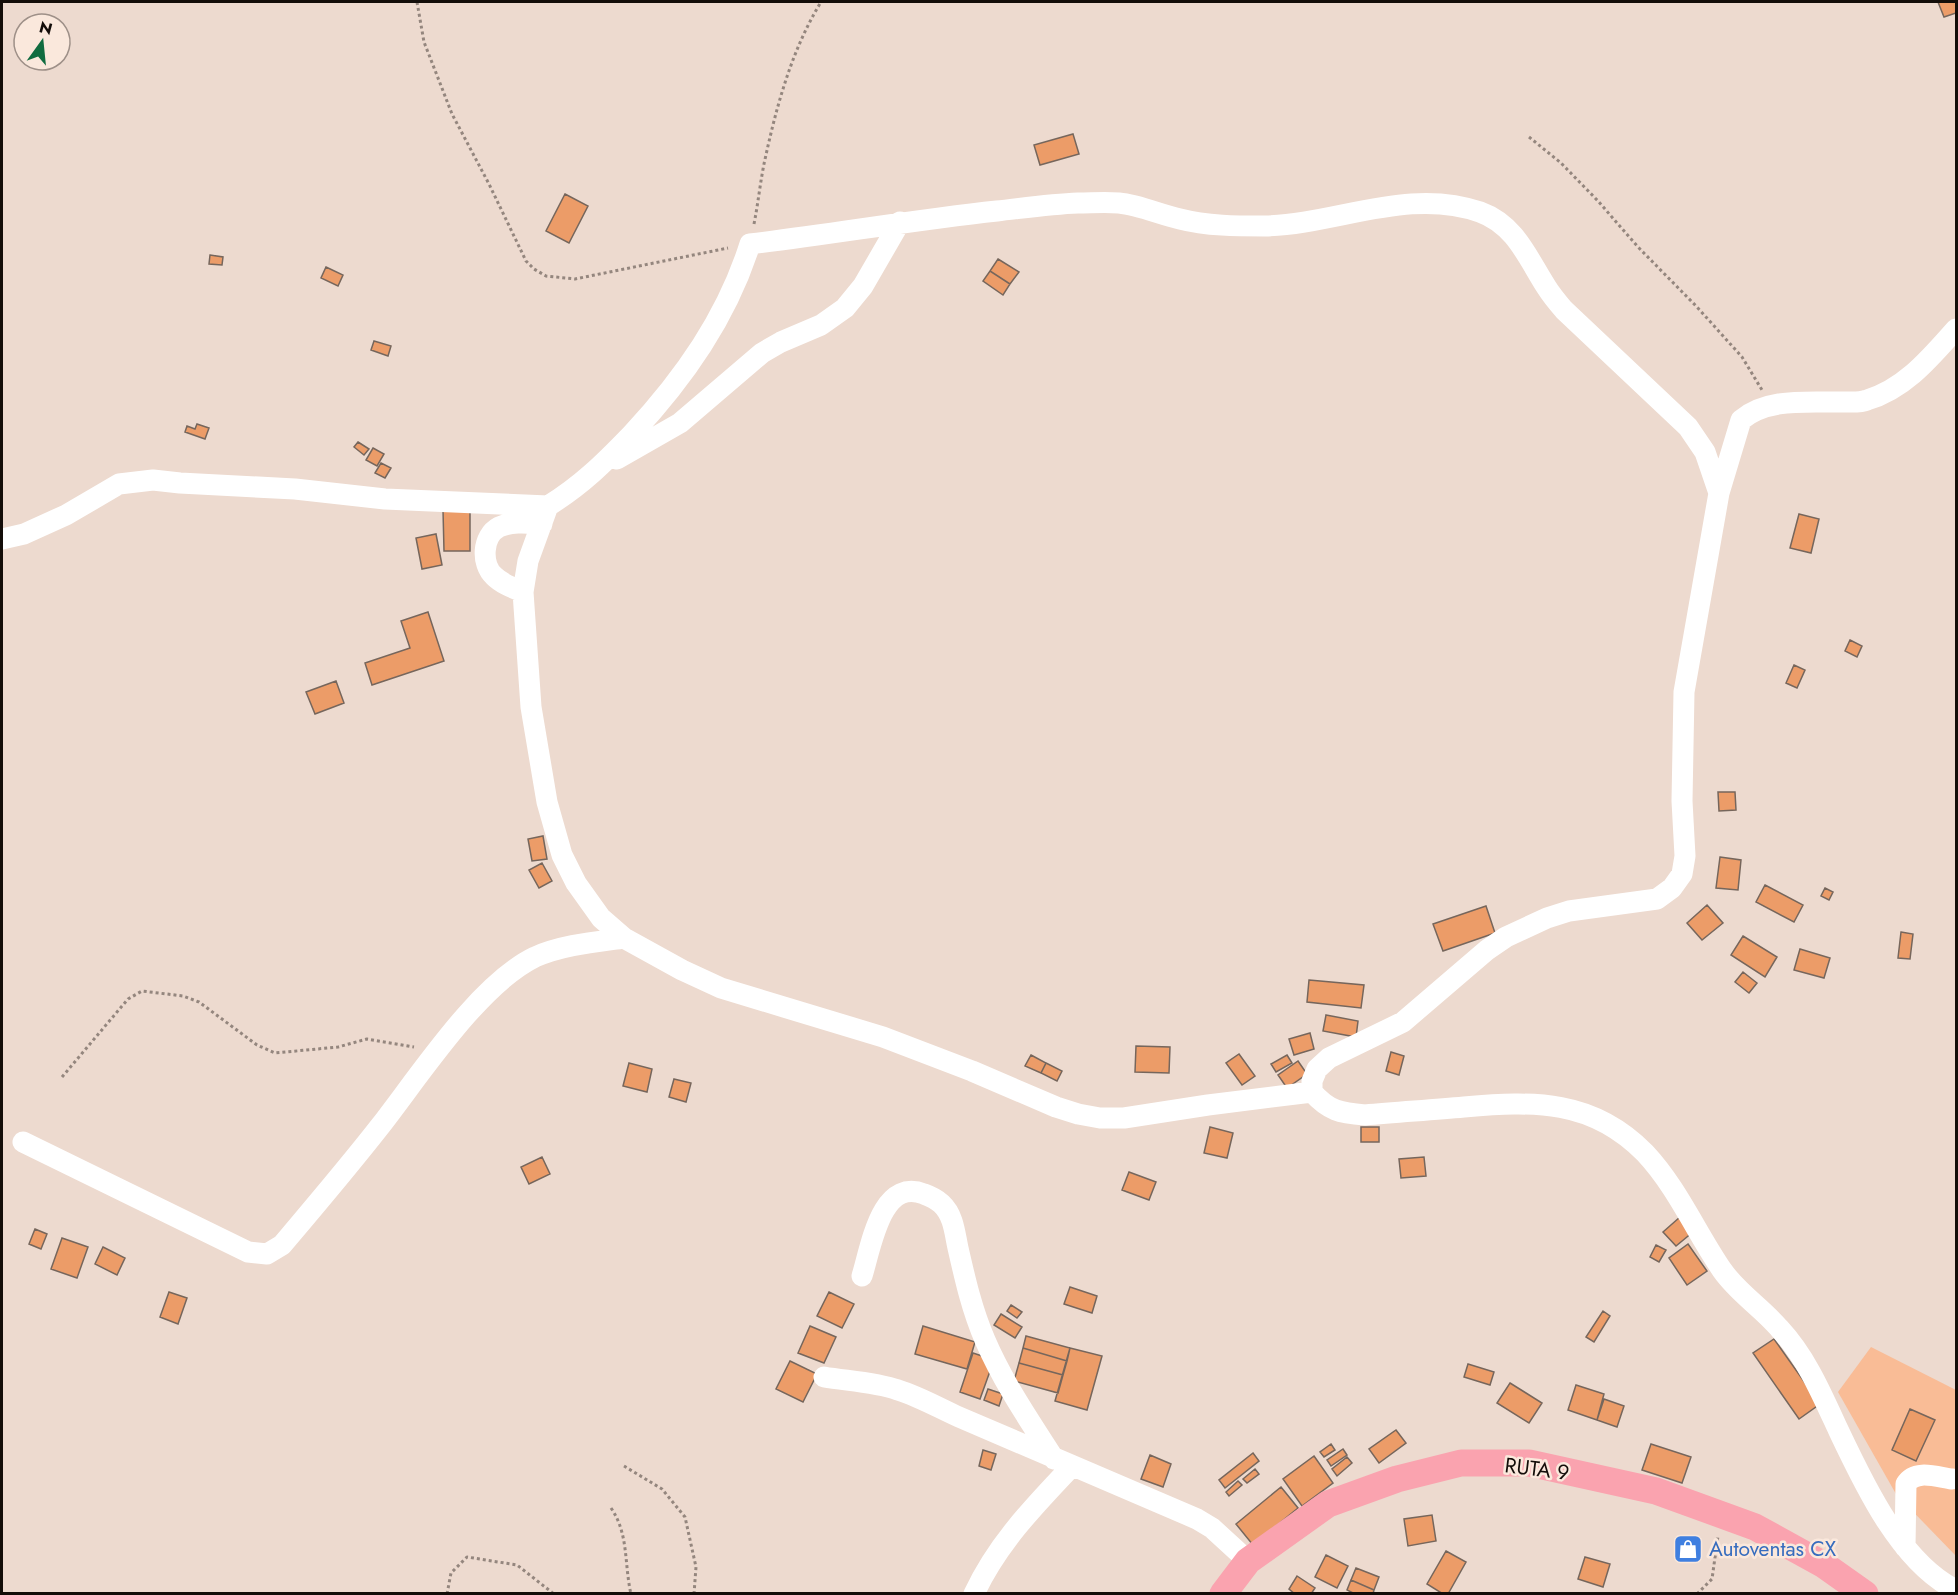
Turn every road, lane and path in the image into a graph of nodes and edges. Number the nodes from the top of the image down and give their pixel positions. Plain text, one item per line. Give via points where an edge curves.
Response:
1 (417, 2) edge
2 (820, 2) edge
3 (1529, 137) dead end
4 (900, 222) junction
5 (750, 244) junction
6 (1956, 329) edge
7 (1771, 404) junction
8 (598, 470) junction
9 (1719, 493) junction
10 (545, 515) junction
11 (2, 539) edge
12 (523, 592) junction
13 (624, 938) junction
14 (440, 1049) junction
15 (62, 1077) dead end
16 (1312, 1092) junction
17 (23, 1142) dead end
18 (862, 1276) dead end
19 (824, 1377) dead end
20 (1063, 1462) junction
21 (624, 1466) dead end
22 (1952, 1479) dead end
23 (611, 1508) dead end
24 (1720, 1515) junction
25 (1905, 1547) junction
26 (1248, 1562) junction
27 (1956, 1590) edge
28 (447, 1593) edge
29 (554, 1593) edge
30 (631, 1593) edge
31 (694, 1593) edge
32 (974, 1593) edge
33 (1223, 1593) edge
34 (1697, 1593) edge
35 (1865, 1593) edge

1 - 5 path via 424,42 452,114 526,261 534,269 546,276 575,279
2 - 5 path via 785,82
3 - 7 path via 1598,201 1743,357
4 - 5 street
4 - 8 street via 863,286 845,308 821,325 762,354 680,423
4 - 9 street via 1077,203 1119,203 1181,220 1267,226 1424,203 1482,213 1519,241 1547,288 1576,323 1688,427 1705,452
5 - 8 street via 731,295 703,344 669,393
6 - 7 street via 1895,388 1865,401
7 - 9 street via 1741,420
8 - 10 street
9 - 16 street via 1684,692 1682,874 1657,899 1569,911 1506,937 1403,1022 1329,1058 1317,1069
10 - 11 street via 313,490 153,480 119,484 24,534
10 - 12 street via 528,561
10 - 12 street via 499,527 490,535 485,548 492,575 502,584
12 - 13 street via 531,707 547,802 562,855 576,883 602,918
13 - 14 street via 535,957 469,1011
13 - 16 street via 721,988 883,1037 1078,1114 1124,1118
14 - 15 path via 367,1039 338,1047 275,1053 257,1045 199,1002 142,991 128,999
14 - 17 street via 289,1237 267,1254 248,1252
16 - 25 street via 1323,1105 1336,1111 1365,1115 1517,1103 1553,1105 1596,1117 1622,1133 1670,1184 1728,1278 1778,1326 1803,1358 1889,1527
18 - 20 street via 877,1226 892,1197 903,1191 916,1191 935,1198 946,1208 986,1342 1010,1390
19 - 20 street via 897,1390
20 - 26 street via 1197,1519
20 - 32 street
21 - 31 path via 662,1489 685,1518 696,1567
22 - 25 street via 1917,1475 1910,1478 1906,1484
23 - 30 path via 619,1519 627,1551
24 - 26 main road, RUTA 9 via 1656,1491 1529,1463 1461,1463 1397,1479 1328,1504
24 - 34 path via 1712,1579
24 - 35 main road, RUTA 9 via 1755,1527
25 - 27 street
26 - 33 main road, RUTA 9
28 - 29 path via 451,1573 467,1557 517,1565

